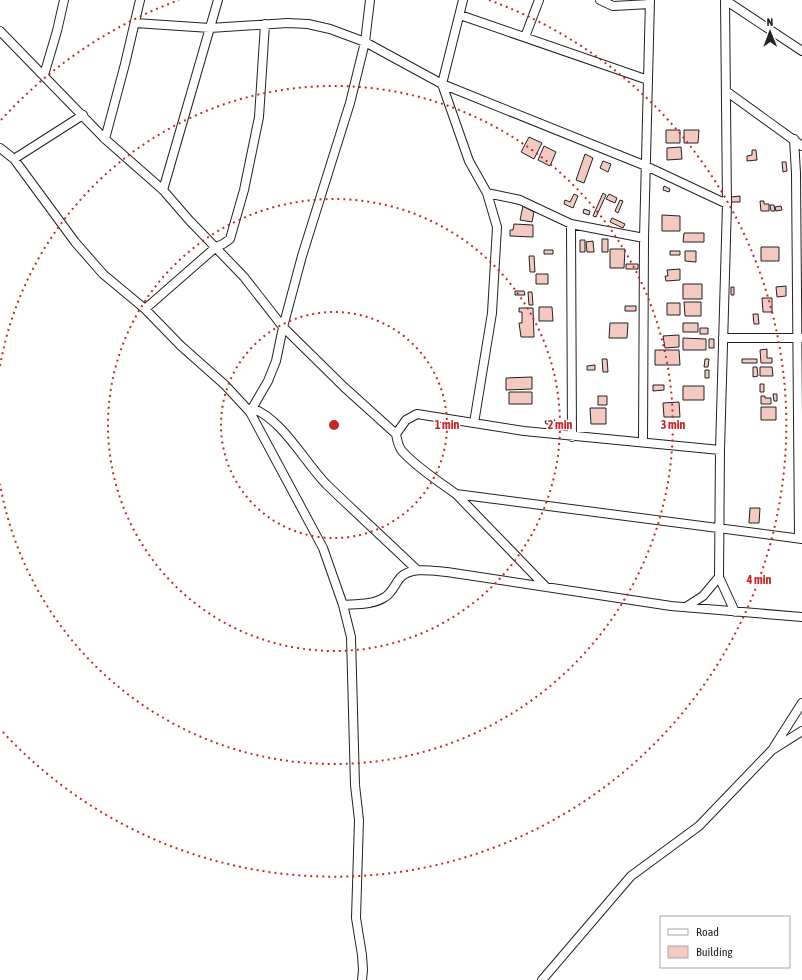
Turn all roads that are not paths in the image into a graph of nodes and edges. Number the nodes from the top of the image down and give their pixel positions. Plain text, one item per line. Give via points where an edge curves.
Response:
1 (64, 0) edge
2 (140, 0) edge
3 (218, 0) edge
4 (370, 0) edge
5 (462, 0) edge
6 (540, 0) edge
7 (600, 0) edge
8 (725, 0) edge
9 (650, 2) edge
10 (460, 15) junction
11 (135, 23) junction
12 (265, 24) junction
13 (210, 28) junction
14 (0, 31) edge
15 (525, 37) junction
16 (365, 42) junction
17 (802, 51) edge
18 (44, 75) junction
19 (648, 80) junction
20 (442, 84) junction
21 (726, 91) junction
22 (83, 115) junction
23 (105, 139) junction
24 (794, 139) junction
25 (802, 146) edge
26 (0, 148) edge
27 (14, 159) junction
28 (646, 166) junction
29 (163, 190) junction
30 (487, 193) junction
31 (727, 204) junction
32 (571, 224) junction
33 (644, 238) junction
34 (216, 247) junction
35 (145, 309) junction
36 (283, 328) junction
37 (723, 338) junction
38 (800, 338) edge
39 (251, 410) junction
40 (474, 423) junction
41 (396, 434) junction
42 (572, 436) junction
43 (643, 442) junction
44 (720, 450) junction
45 (800, 460) edge
46 (456, 494) junction
47 (720, 528) junction
48 (800, 538) edge
49 (417, 570) junction
50 (719, 577) junction
51 (546, 587) junction
52 (343, 605) junction
53 (686, 607) junction
54 (735, 612) junction
55 (802, 617) edge
56 (802, 703) edge
57 (802, 731) edge
58 (772, 750) junction
59 (362, 980) edge
60 (542, 980) edge

1 - 18 street
2 - 11 street
3 - 13 street
4 - 16 street
5 - 10 street
6 - 15 street
7 - 9 street via 613,6
8 - 17 street
8 - 21 street
9 - 19 street
10 - 15 street
10 - 20 street
11 - 13 street
11 - 23 street
12 - 13 street
12 - 16 street via 308,24
12 - 34 street via 259,117 244,190 230,239
13 - 29 street
14 - 18 street
15 - 19 street
16 - 20 street
16 - 36 street via 350,103 302,256
18 - 22 street
19 - 28 street
20 - 28 street
20 - 30 street via 469,161
21 - 24 street
21 - 31 street
22 - 23 street
22 - 27 street
23 - 29 street
24 - 25 street
24 - 38 street
26 - 27 street
27 - 35 street via 75,242 103,274
28 - 31 street
28 - 33 street
29 - 34 street
30 - 32 street via 520,200
30 - 40 street via 497,227 492,313
31 - 37 street
32 - 33 street
32 - 42 street
33 - 43 street
34 - 35 street
34 - 36 street via 244,277
35 - 39 street
36 - 39 street via 276,361
36 - 41 street
37 - 38 street
37 - 44 street
38 - 45 street
39 - 49 street via 262,412 274,420 325,483
39 - 52 street via 323,548
40 - 41 street via 417,414 406,420
40 - 42 street
41 - 46 street via 397,443 402,451
42 - 43 street
43 - 44 street
44 - 47 street
45 - 48 street
46 - 47 street
46 - 51 street
47 - 48 street
47 - 50 street
49 - 51 street
49 - 52 street via 401,577 386,597 373,603
50 - 53 street via 702,596
50 - 54 street
51 - 53 street
52 - 59 street via 351,637 355,785 359,820 356,918 362,955
53 - 54 street
54 - 55 street
56 - 58 street
57 - 58 street
58 - 60 street via 699,826 631,876

